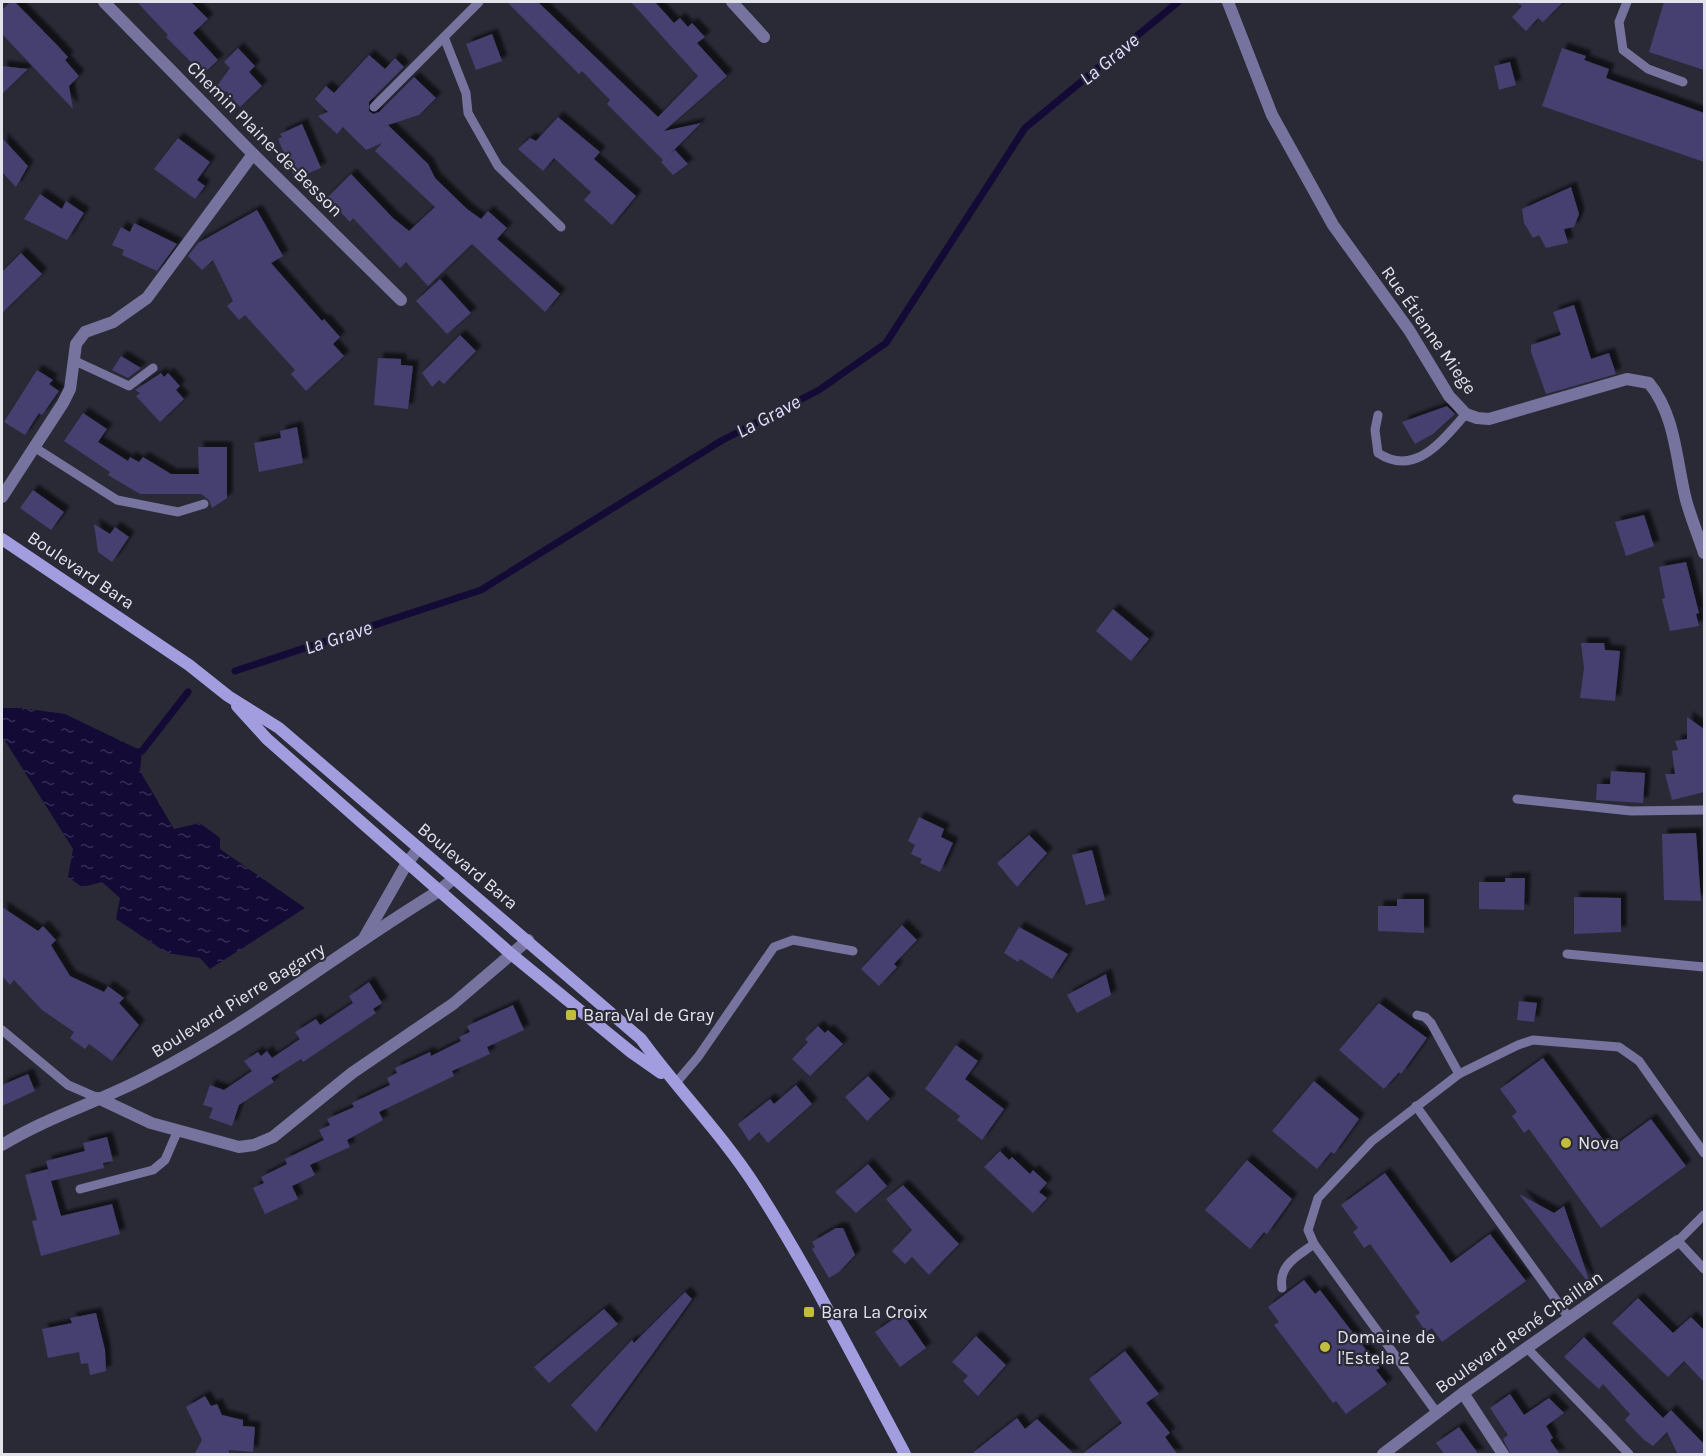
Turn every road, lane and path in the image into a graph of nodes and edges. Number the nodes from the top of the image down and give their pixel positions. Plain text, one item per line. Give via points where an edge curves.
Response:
1 (104, 2) edge
2 (479, 2) edge
3 (732, 2) edge
4 (1228, 2) edge
5 (1628, 2) edge
6 (444, 37) junction
7 (764, 38) dead end
8 (1683, 82) dead end
9 (374, 107) dead end
10 (253, 154) junction
11 (561, 227) dead end
12 (401, 300) dead end
13 (72, 360) junction
14 (153, 368) dead end
15 (1466, 414) junction
16 (1378, 415) dead end
17 (34, 447) junction
18 (2, 497) edge
19 (204, 504) dead end
20 (2, 539) edge
21 (1704, 553) edge
22 (228, 696) junction
23 (1517, 799) dead end
24 (1704, 810) edge
25 (419, 848) junction
26 (407, 862) junction
27 (454, 878) junction
28 (439, 891) junction
29 (528, 940) junction
30 (361, 943) junction
31 (853, 951) dead end
32 (511, 954) junction
33 (1567, 954) dead end
34 (1704, 967) edge
35 (1417, 1016) dead end
36 (3, 1034) edge
37 (1459, 1074) junction
38 (672, 1082) junction
39 (98, 1098) junction
40 (1416, 1106) junction
41 (178, 1130) junction
42 (2, 1145) edge
43 (1704, 1153) edge
44 (80, 1189) dead end
45 (1704, 1215) edge
46 (1678, 1241) junction
47 (1314, 1244) junction
48 (1704, 1269) edge
49 (1282, 1288) dead end
50 (1569, 1318) junction
51 (1527, 1348) junction
52 (1463, 1393) junction
53 (1437, 1413) junction
54 (905, 1455) edge
55 (1383, 1455) edge
56 (1503, 1455) edge
57 (1629, 1455) edge

1 - 10 street, Chemin Plaine-de-Besson
2 - 6 lane
3 - 7 street
4 - 15 street, Rue Étienne Miege via 1272,115 1333,225 1409,330 1449,396
5 - 8 lane via 1619,22 1623,50 1648,69
6 - 9 lane
6 - 11 lane via 466,93 468,113 498,166
10 - 12 street, Chemin Plaine-de-Besson
10 - 13 street via 147,298 113,322 86,332 76,344
13 - 14 lane via 129,386
13 - 17 street via 70,389
15 - 16 lane via 1436,447 1419,459 1403,462 1378,453
15 - 21 street, Rue Étienne Miege via 1490,419 1627,379 1649,382 1659,394 1674,434 1686,501
17 - 18 street
17 - 19 lane via 117,500 178,512
20 - 22 street, Boulevard Bara via 189,665
22 - 25 street, Boulevard Bara via 279,728
22 - 26 street, Boulevard Bara via 267,739
23 - 24 lane via 1631,811
25 - 26 street, Boulevard Pierre Bagarry
25 - 27 street, Boulevard Bara
26 - 28 street, Boulevard Bara
26 - 30 street, Boulevard Pierre Bagarry
27 - 28 street, Boulevard Pierre Bagarry
27 - 29 street, Boulevard Bara
28 - 30 street, Boulevard Pierre Bagarry
28 - 32 street, Boulevard Bara
29 - 32 street
29 - 38 street, Boulevard Bara via 642,1039
30 - 39 street, Boulevard Pierre Bagarry via 244,1022 149,1076
31 - 38 lane via 793,940 774,947 698,1057
32 - 38 street, Boulevard Bara
32 - 41 street via 453,1004 352,1073 273,1137 239,1147
33 - 34 lane
35 - 37 lane via 1431,1023
36 - 39 lane via 68,1085
37 - 40 lane
37 - 43 lane via 1533,1040 1619,1047 1640,1061
38 - 54 street, Boulevard Bara via 715,1129 756,1187
39 - 41 street
39 - 42 street, Boulevard Pierre Bagarry
40 - 47 lane via 1372,1141 1318,1198 1308,1230
40 - 50 lane
41 - 44 lane via 165,1160 153,1170
45 - 46 lane
46 - 48 lane
46 - 50 street, Boulevard René Chaillan
47 - 49 lane via 1283,1267
47 - 53 lane
50 - 51 street, Boulevard René Chaillan
51 - 52 street, Boulevard René Chaillan
51 - 57 lane
52 - 53 street, Boulevard René Chaillan
52 - 56 street
53 - 55 street, Boulevard René Chaillan

